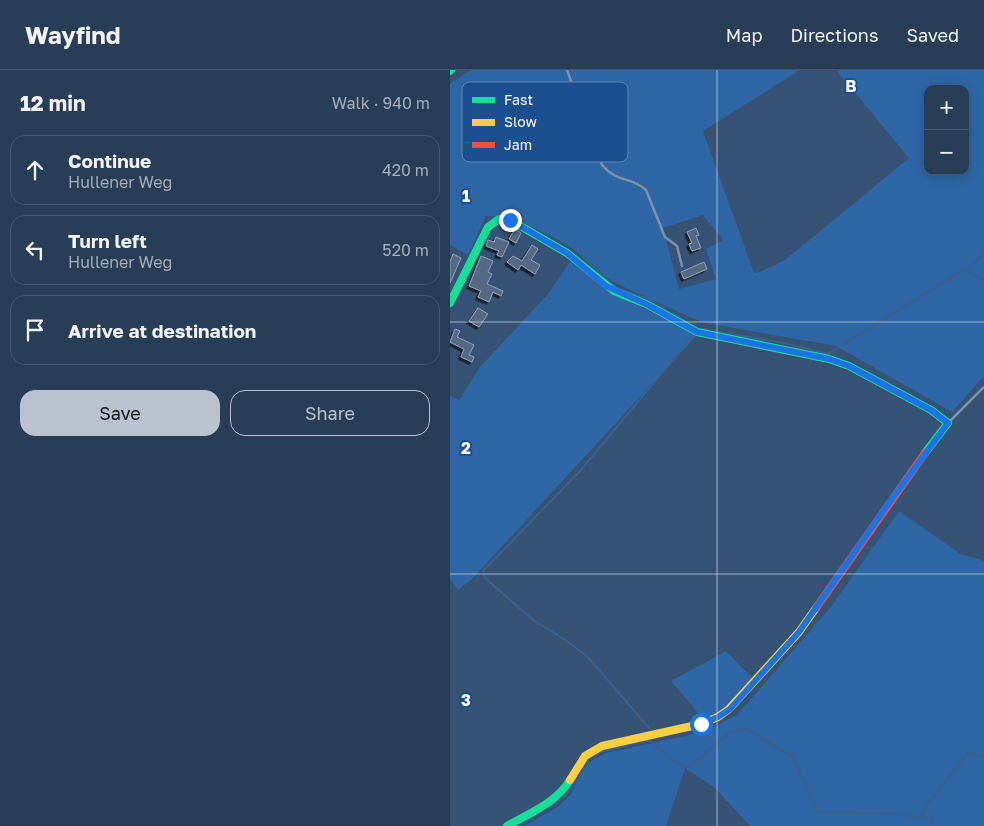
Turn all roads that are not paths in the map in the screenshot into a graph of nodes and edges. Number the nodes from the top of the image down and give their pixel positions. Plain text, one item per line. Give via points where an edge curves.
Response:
1 (567, 70) edge
2 (571, 82) edge
3 (601, 162) edge
4 (682, 266) dead end
5 (450, 303) edge
6 (984, 387) edge
7 (948, 423) junction
8 (507, 826) edge

1 - 2 lane
3 - 4 lane via 612,176 640,184 646,190 665,237 677,246
5 - 7 street via 488,227 499,219 510,220 567,253 606,286 697,332 849,366 931,410
6 - 7 lane
7 - 8 street via 799,632 730,709 701,724 593,750 585,756 555,799

